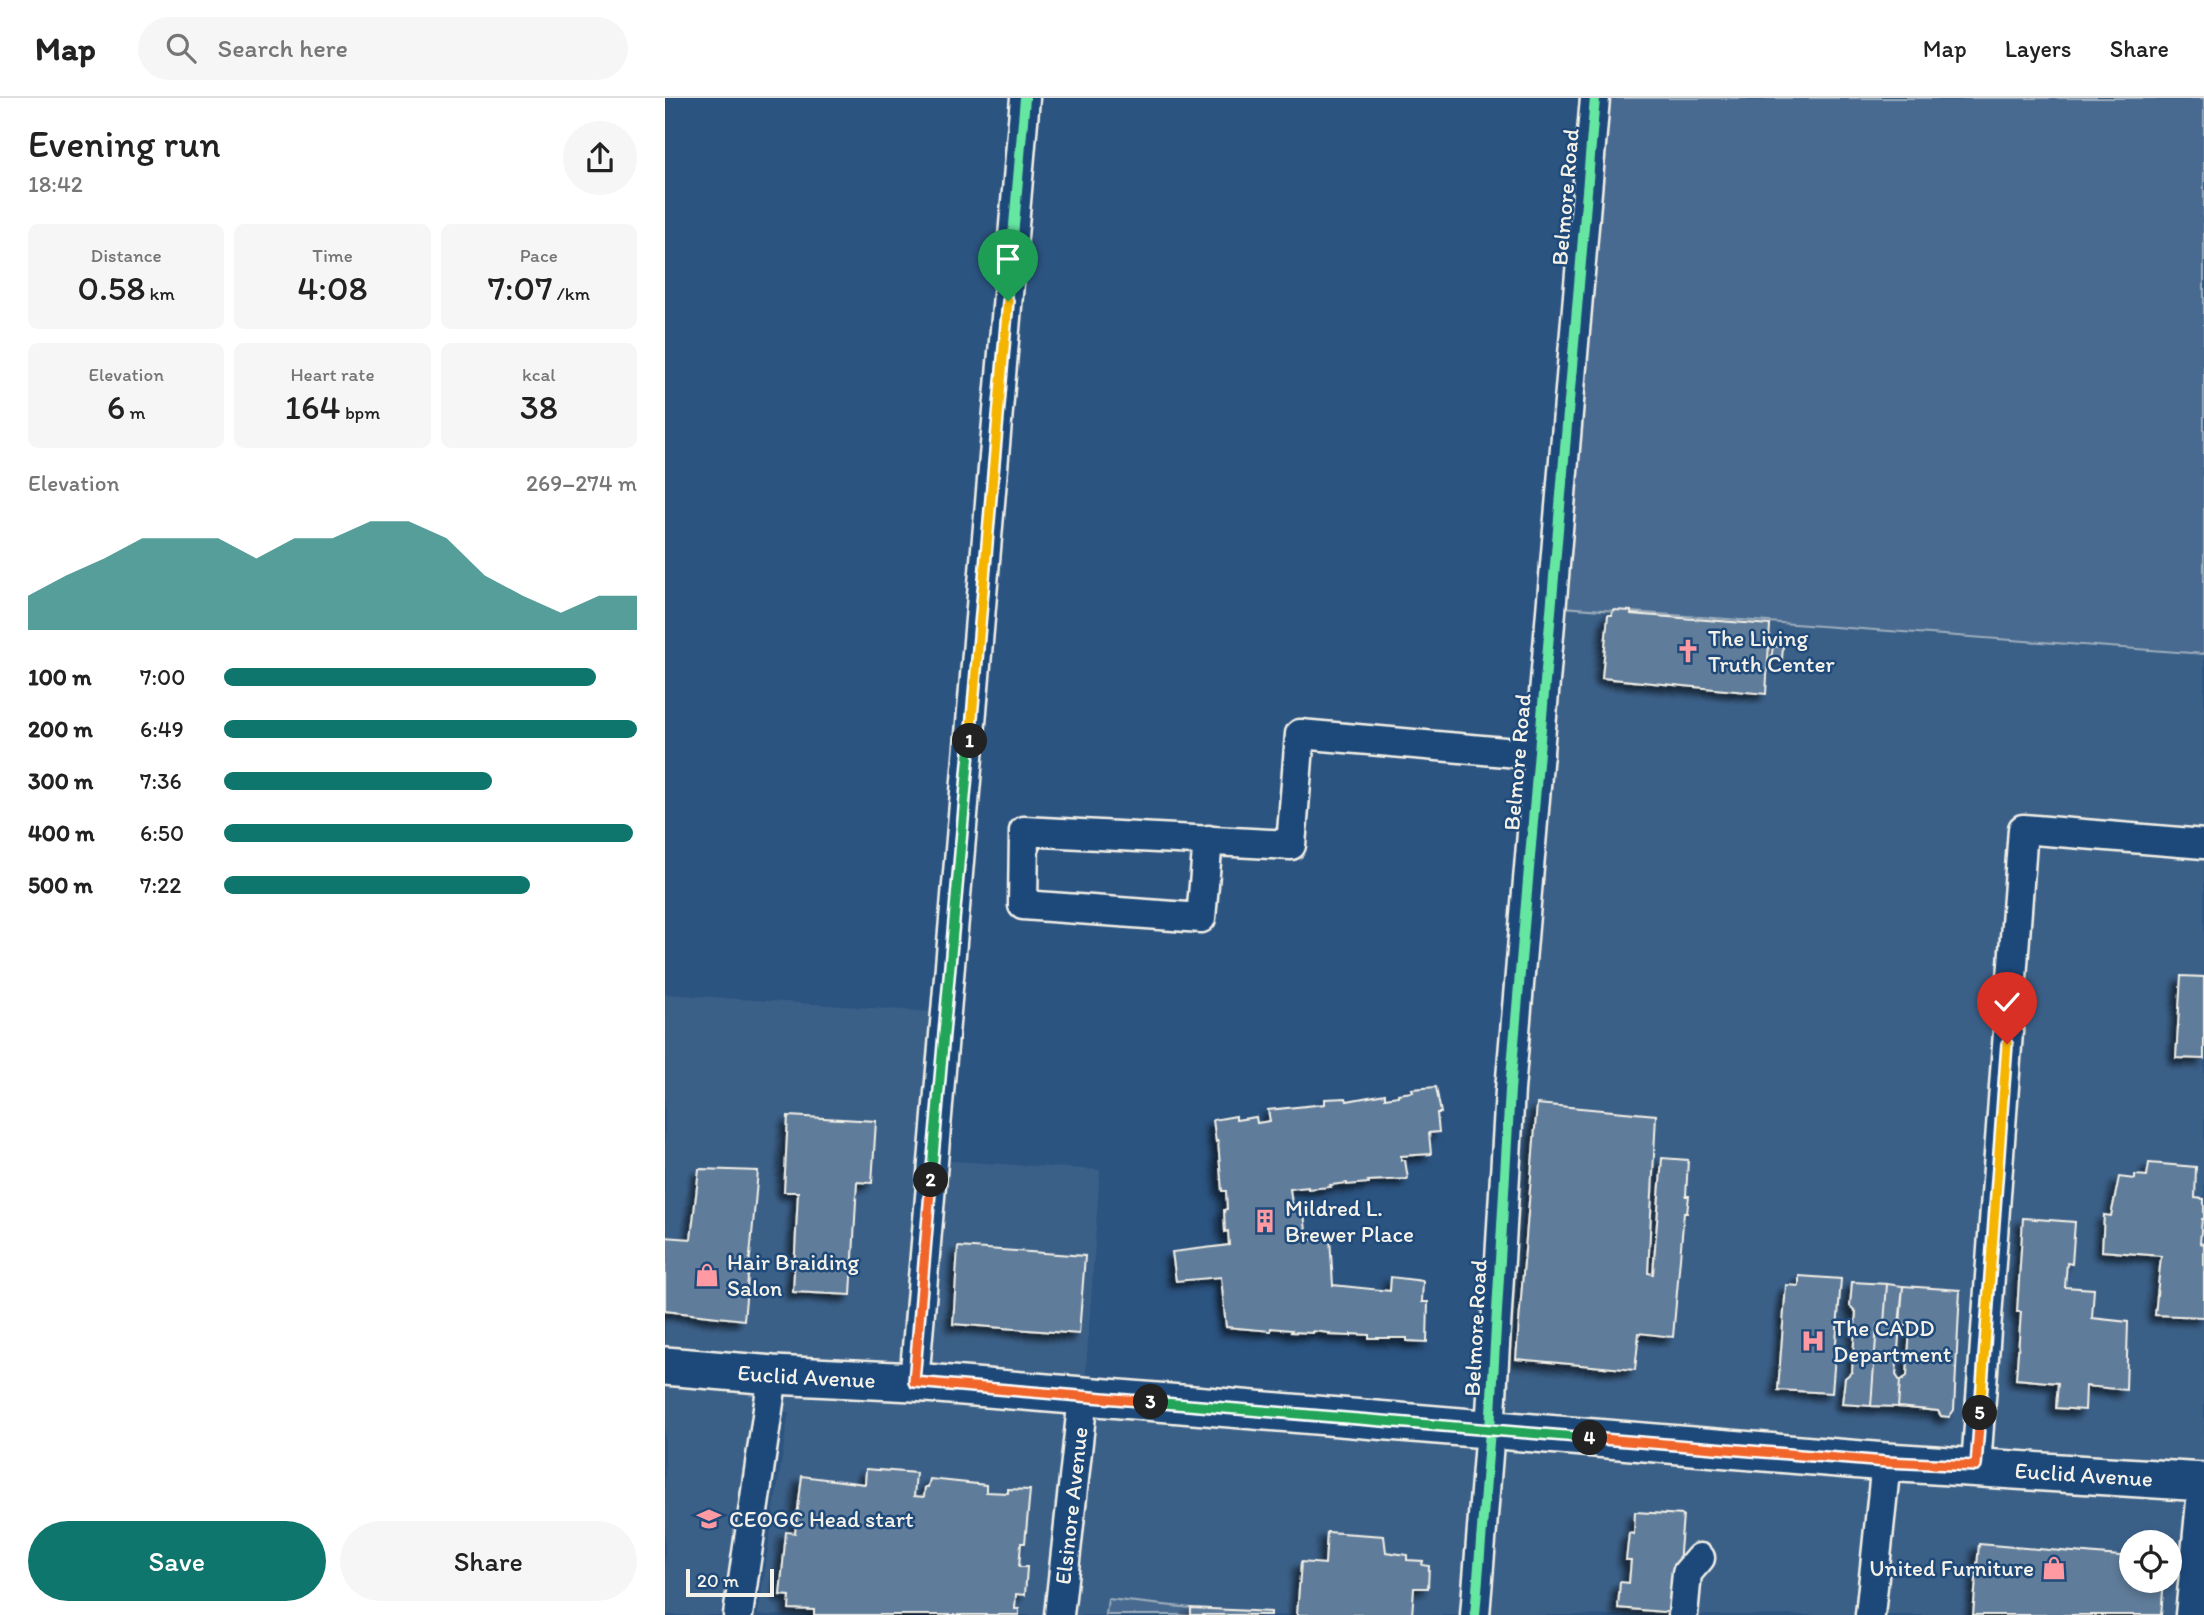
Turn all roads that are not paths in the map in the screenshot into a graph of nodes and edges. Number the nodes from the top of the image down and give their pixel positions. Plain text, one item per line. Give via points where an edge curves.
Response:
1 (1025, 98) edge
2 (1595, 98) edge
3 (1539, 755) junction
4 (1208, 840) junction
5 (2204, 844) edge
6 (665, 1366) edge
7 (773, 1376) junction
8 (914, 1382) junction
9 (1083, 1397) junction
10 (1490, 1430) junction
11 (1886, 1462) junction
12 (1976, 1466) junction
13 (2203, 1482) edge
14 (1700, 1558) dead end
15 (739, 1615) edge
16 (1059, 1615) edge
17 (1475, 1615) edge
18 (1683, 1615) edge
19 (1870, 1615) edge
20 (2190, 1615) edge

1 - 8 street
2 - 3 street, Belmore Road
3 - 4 street via 1300,734 1291,845
3 - 10 street, Belmore Road via 1510,1090
4 - 4 street via 1024,831 1023,905 1201,918
5 - 12 street via 2023,829
6 - 7 main road, Euclid Avenue
7 - 8 main road, Euclid Avenue
7 - 15 street
8 - 9 main road, Euclid Avenue
9 - 10 main road, Euclid Avenue
9 - 16 street, Elsinore Avenue
10 - 11 main road, Euclid Avenue
10 - 17 street, Belmore Road
11 - 12 main road, Euclid Avenue
11 - 19 street
12 - 13 main road, Euclid Avenue
13 - 20 street
14 - 18 street via 1687,1573

